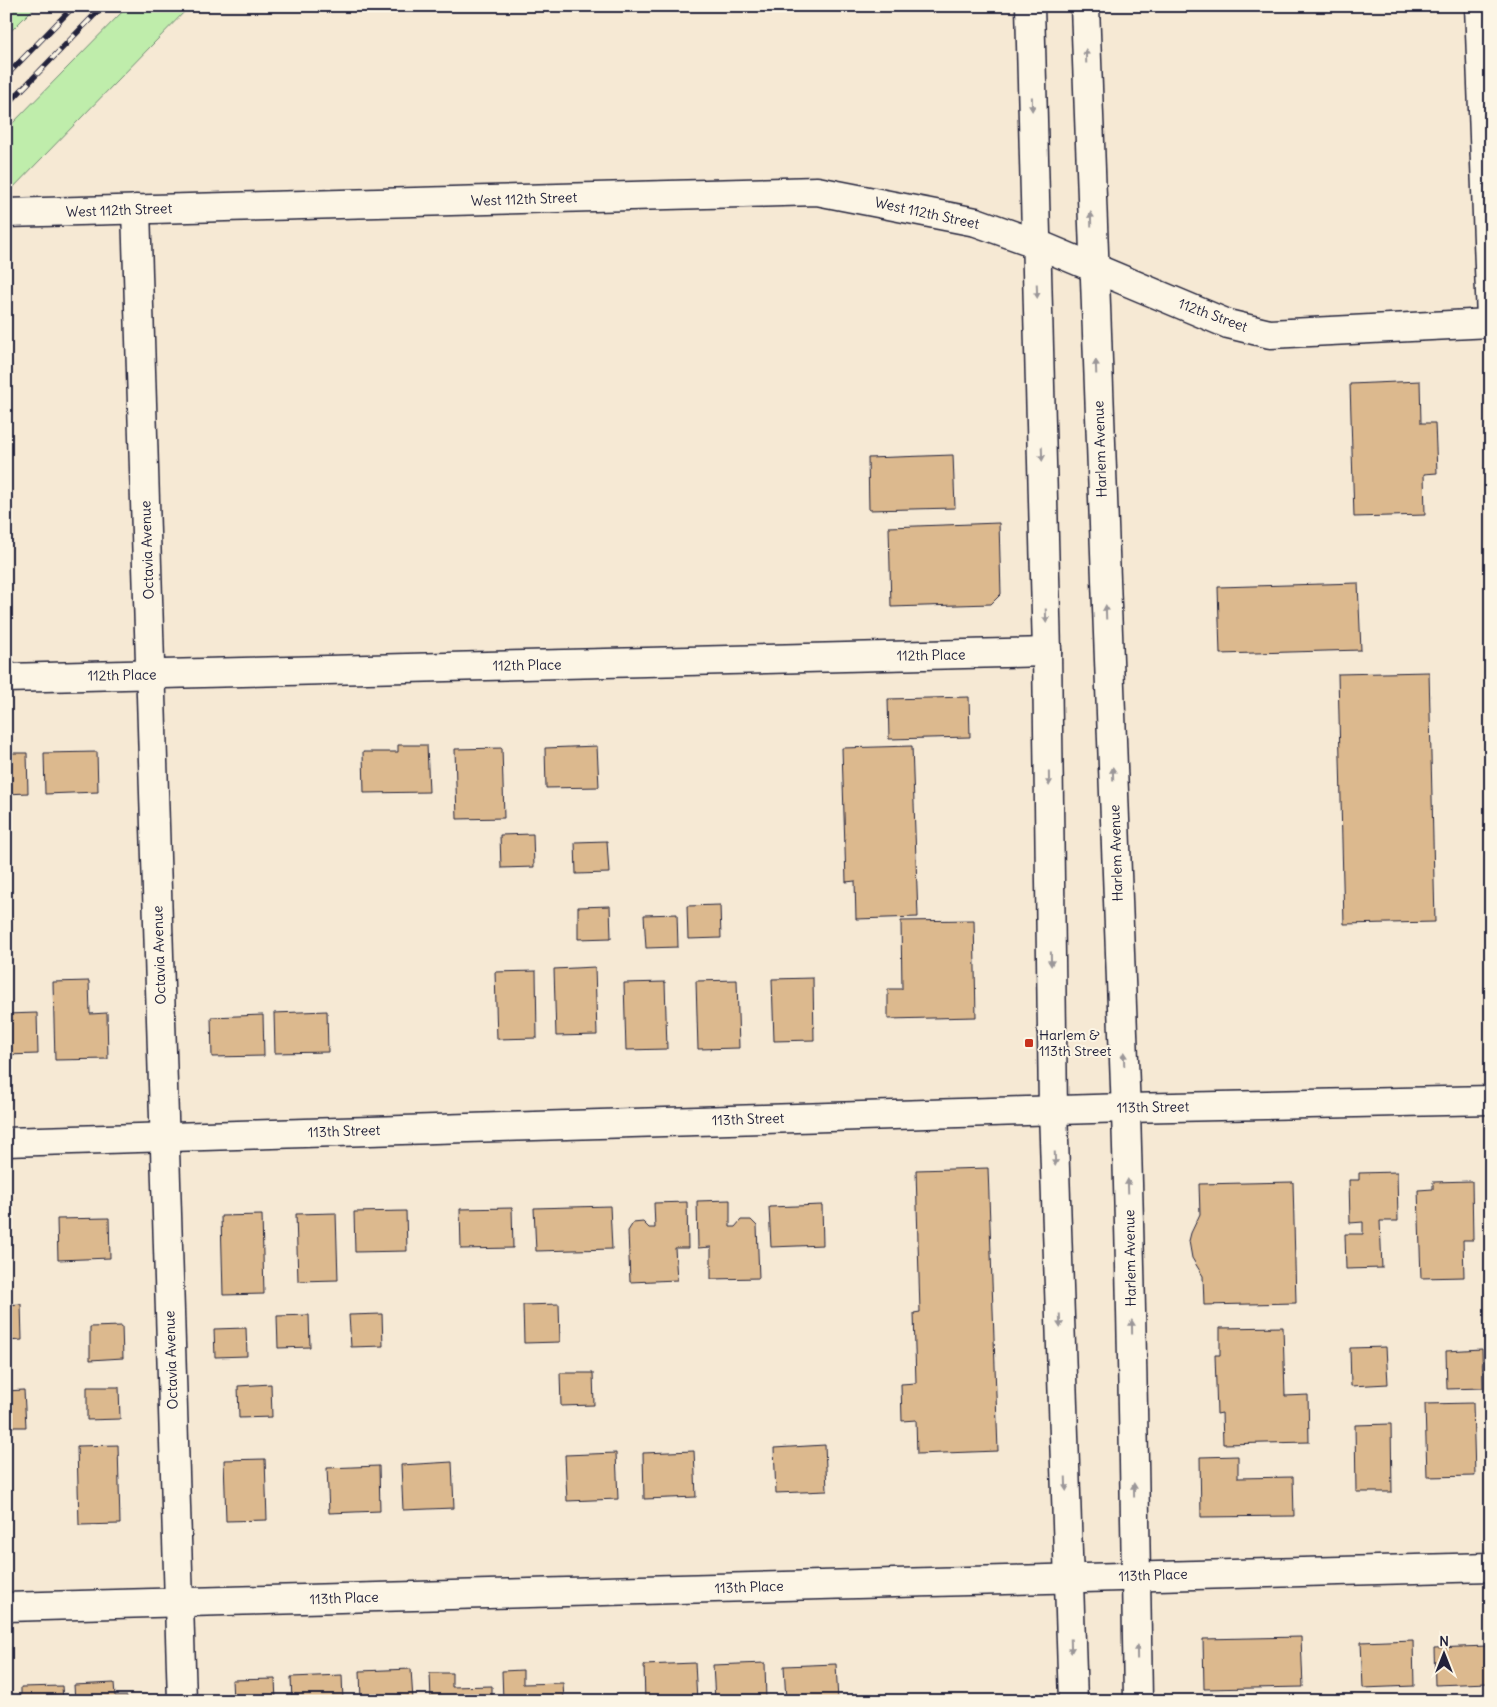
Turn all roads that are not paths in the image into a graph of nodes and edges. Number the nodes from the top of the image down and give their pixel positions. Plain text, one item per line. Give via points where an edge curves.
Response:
1 (1030, 6) edge
2 (1085, 6) edge
3 (1480, 6) edge
4 (136, 209) junction
5 (6, 213) edge
6 (1035, 243) junction
7 (1092, 268) junction
8 (1491, 319) edge
9 (1491, 323) edge
10 (1047, 652) junction
11 (150, 674) junction
12 (6, 678) edge
13 (1491, 1100) edge
14 (1126, 1108) junction
15 (1053, 1110) junction
16 (164, 1137) junction
17 (6, 1142) edge
18 (1491, 1567) edge
19 (1136, 1575) junction
20 (1069, 1578) junction
21 (179, 1602) junction
22 (6, 1607) edge
23 (182, 1701) edge
24 (1073, 1701) edge
25 (1138, 1701) edge

1 -> 6 street
7 -> 2 street, Harlem Avenue
3 - 8 street
4 - 5 street, West 112th Street
4 - 6 street, West 112th Street via 817,191 976,222
4 - 11 street, Octavia Avenue
6 - 7 street, 112th Street
6 -> 10 street
7 - 9 street, 112th Street via 1228,324 1270,334
14 -> 7 street, Harlem Avenue
10 - 11 street, 112th Place
10 -> 15 street
11 - 12 street, 112th Place
11 - 16 street, Octavia Avenue
13 - 14 street, 113th Street
14 - 15 street, 113th Street
19 -> 14 street, Harlem Avenue
15 - 16 street, 113th Street
15 -> 20 street
16 - 17 street, 113th Street
16 - 21 street, Octavia Avenue
18 - 19 street, 113th Place
19 - 20 street, 113th Place
25 -> 19 street, Harlem Avenue
20 - 21 street, 113th Place
20 -> 24 street
21 - 22 street, 113th Place
21 - 23 street, Octavia Avenue

